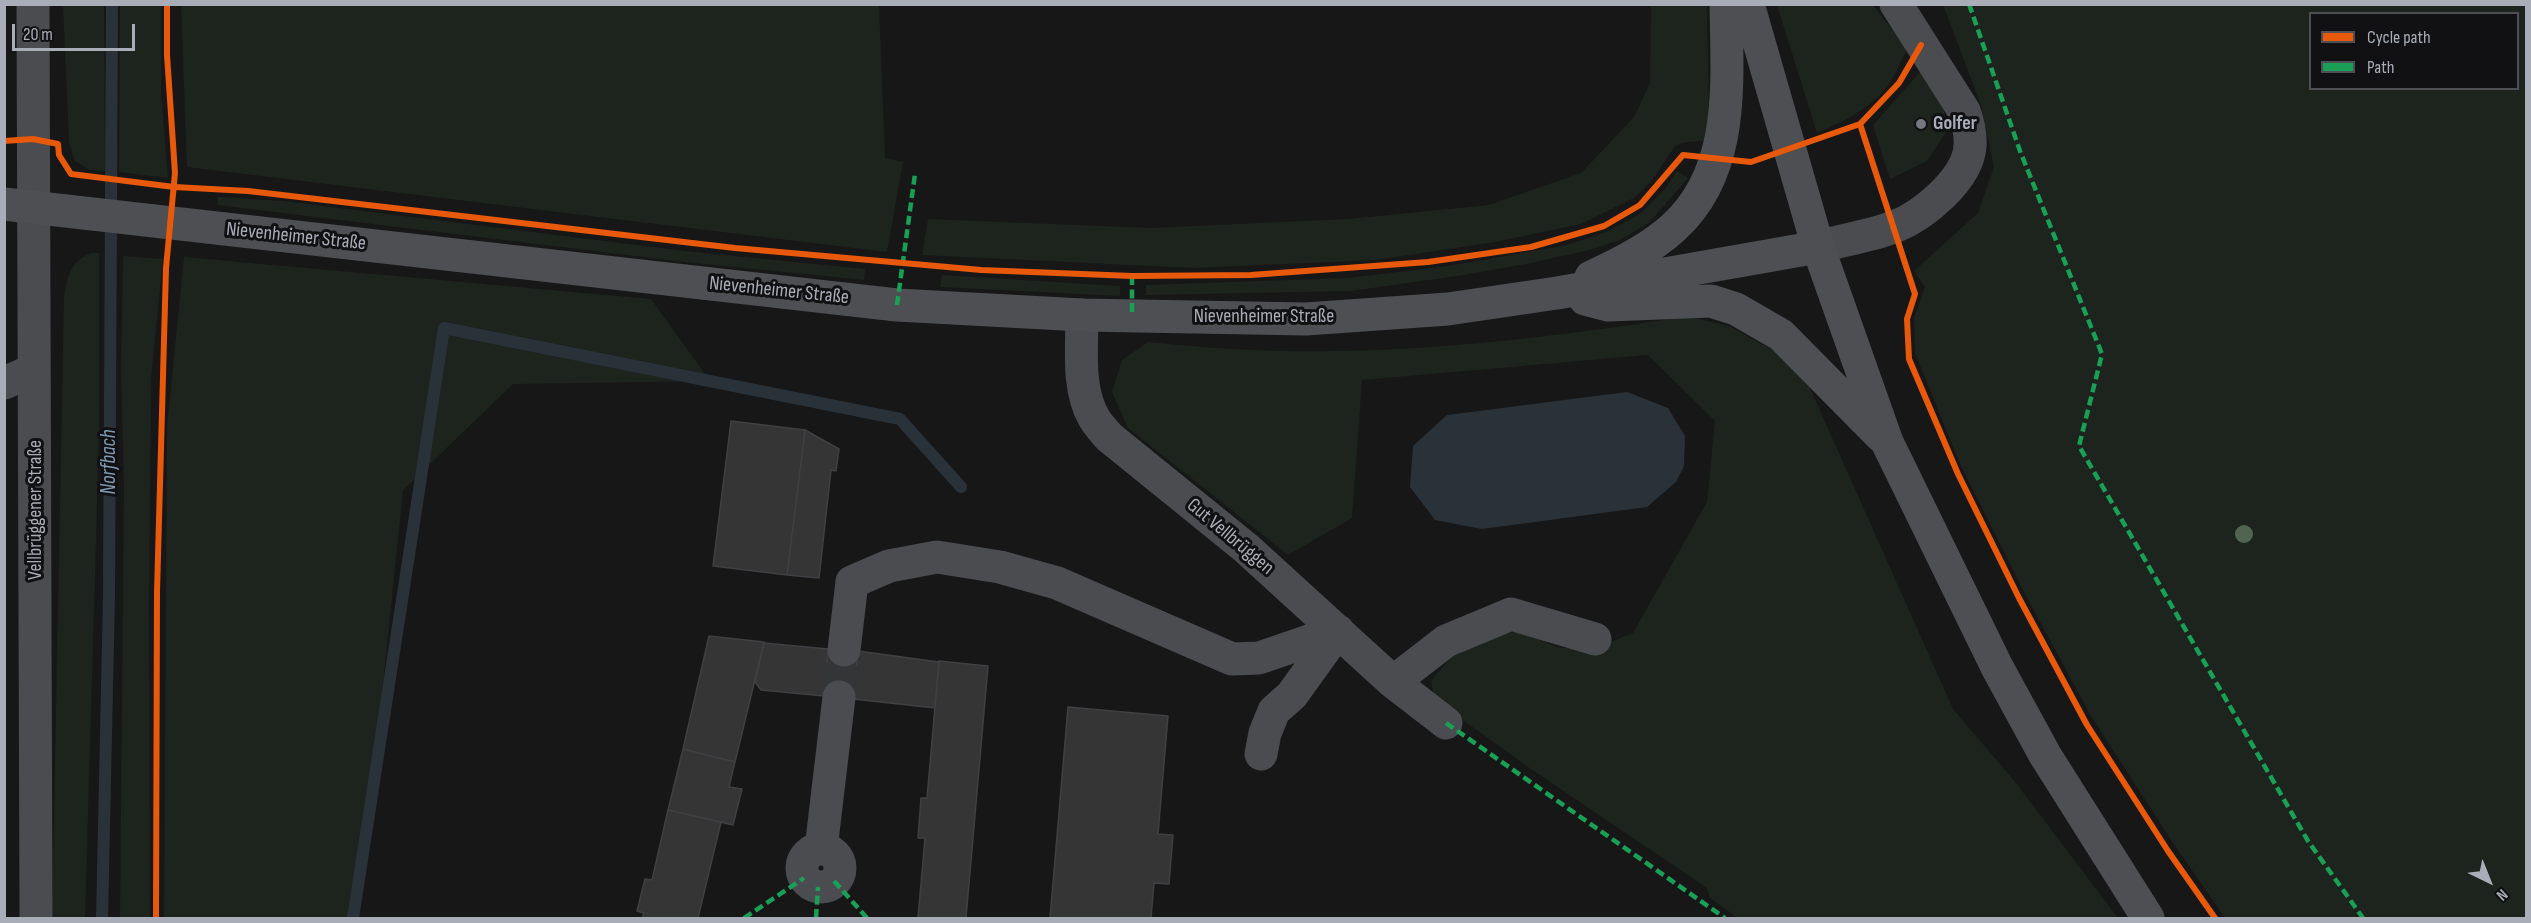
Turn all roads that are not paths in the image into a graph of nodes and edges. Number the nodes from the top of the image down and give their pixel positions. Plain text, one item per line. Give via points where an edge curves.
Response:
1 (33, 4) edge
2 (1726, 4) edge
3 (1748, 4) edge
4 (1896, 4) edge
5 (19, 94) edge
6 (19, 206) edge
7 (1818, 247) junction
8 (1557, 293) junction
9 (1082, 315) junction
10 (34, 370) junction
11 (4, 383) edge
12 (1887, 442) junction
13 (1338, 631) junction
14 (1595, 639) dead end
15 (843, 650) tunnel mouth
16 (1393, 682) junction
17 (839, 697) tunnel mouth
18 (1446, 723) dead end
19 (1261, 754) dead end
20 (821, 849) dead end
21 (36, 918) edge
22 (2148, 918) edge

1 - 5 street, Vellbrüggener Straße
2 - 8 main road via 1723,136 1718,160 1705,186 1675,226 1657,241
3 - 7 main road
4 - 7 street via 1964,111 1970,129 1965,165 1941,196 1895,227
5 - 6 street, Vellbrüggener Straße
6 - 9 main road, Nievenheimer Straße via 897,304
6 - 10 street, Vellbrüggener Straße
7 - 8 main road, Nievenheimer Straße
7 - 12 main road
8 - 9 main road, Nievenheimer Straße via 1448,309 1306,319
8 - 12 main road via 1608,305 1711,301 1736,309 1781,335
9 - 13 street, Gut Vellbrüggen via 1087,400 1109,437 1246,548
10 - 11 street
10 - 21 street, Vellbrüggener Straße
12 - 22 main road via 1997,667 2045,755
13 - 15 street via 1259,658 1232,659 1057,582 938,557 888,566 852,582
13 - 16 street, Gut Vellbrüggen
13 - 19 street via 1292,695 1274,711 1264,732
14 - 16 street via 1511,614 1446,641
16 - 18 street, Gut Vellbrüggen
17 - 20 street

